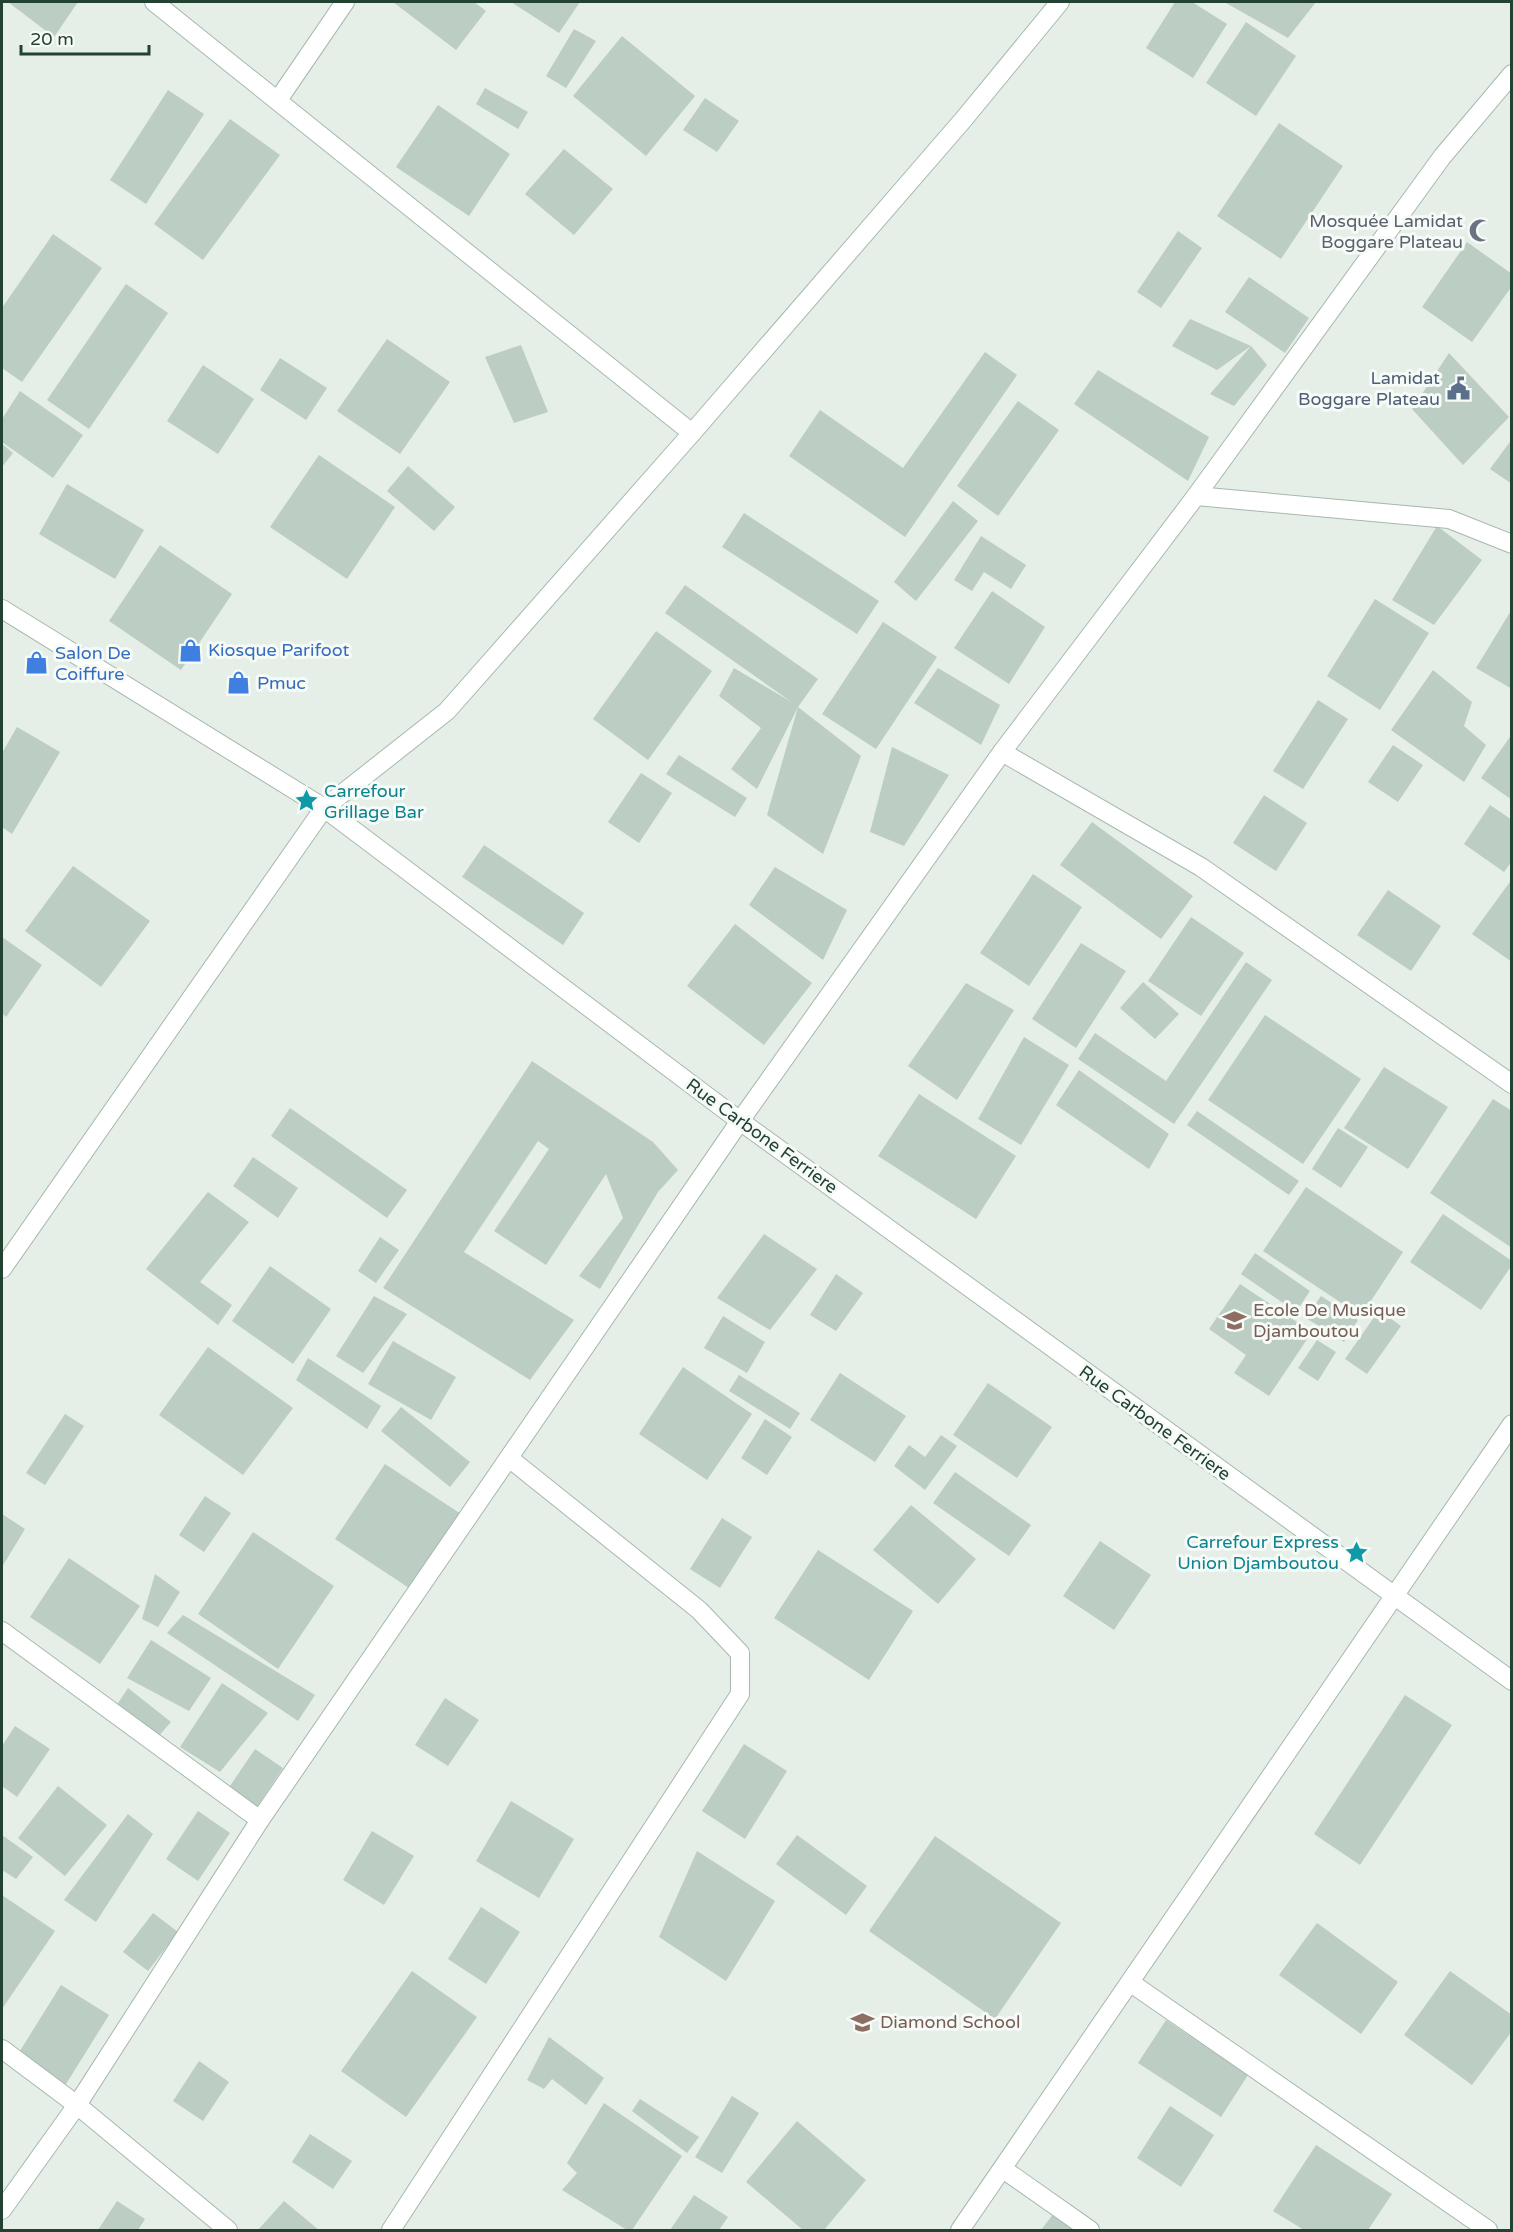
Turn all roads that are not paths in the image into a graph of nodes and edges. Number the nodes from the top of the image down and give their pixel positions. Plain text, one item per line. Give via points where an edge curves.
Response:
1 (154, 2) edge
2 (345, 2) edge
3 (1060, 2) edge
4 (1512, 74) edge
5 (278, 100) junction
6 (692, 433) junction
7 (1196, 496) junction
8 (1512, 544) edge
9 (2, 609) edge
10 (1002, 753) junction
11 (324, 808) junction
12 (1512, 1084) edge
13 (740, 1120) junction
14 (2, 1269) edge
15 (1512, 1424) edge
16 (509, 1458) junction
17 (1394, 1598) junction
18 (2, 1631) edge
19 (1512, 1681) edge
20 (260, 1820) junction
21 (1131, 1983) junction
22 (2, 2049) edge
23 (77, 2105) junction
24 (1003, 2169) junction
25 (2, 2210) edge
26 (228, 2230) edge
27 (391, 2230) edge
28 (960, 2230) edge
29 (1090, 2230) edge
30 (1488, 2230) edge

1 - 5 street
2 - 5 street
3 - 6 street
4 - 7 street via 1442,158
5 - 6 street
6 - 11 street via 447,711
7 - 8 street via 1449,519
7 - 10 street
9 - 11 street, Rue Carbone Ferriere
10 - 12 street via 1201,867
10 - 13 street
11 - 13 street, Rue Carbone Ferriere
11 - 14 street
13 - 16 street
13 - 17 street, Rue Carbone Ferriere
15 - 17 street
16 - 20 street
16 - 27 street via 699,1610 740,1653 740,1694
17 - 19 street, Rue Carbone Ferriere
17 - 21 street
18 - 20 street
20 - 23 street
21 - 24 street
21 - 30 street
22 - 23 street
23 - 25 street
23 - 26 street
24 - 28 street
24 - 29 street

